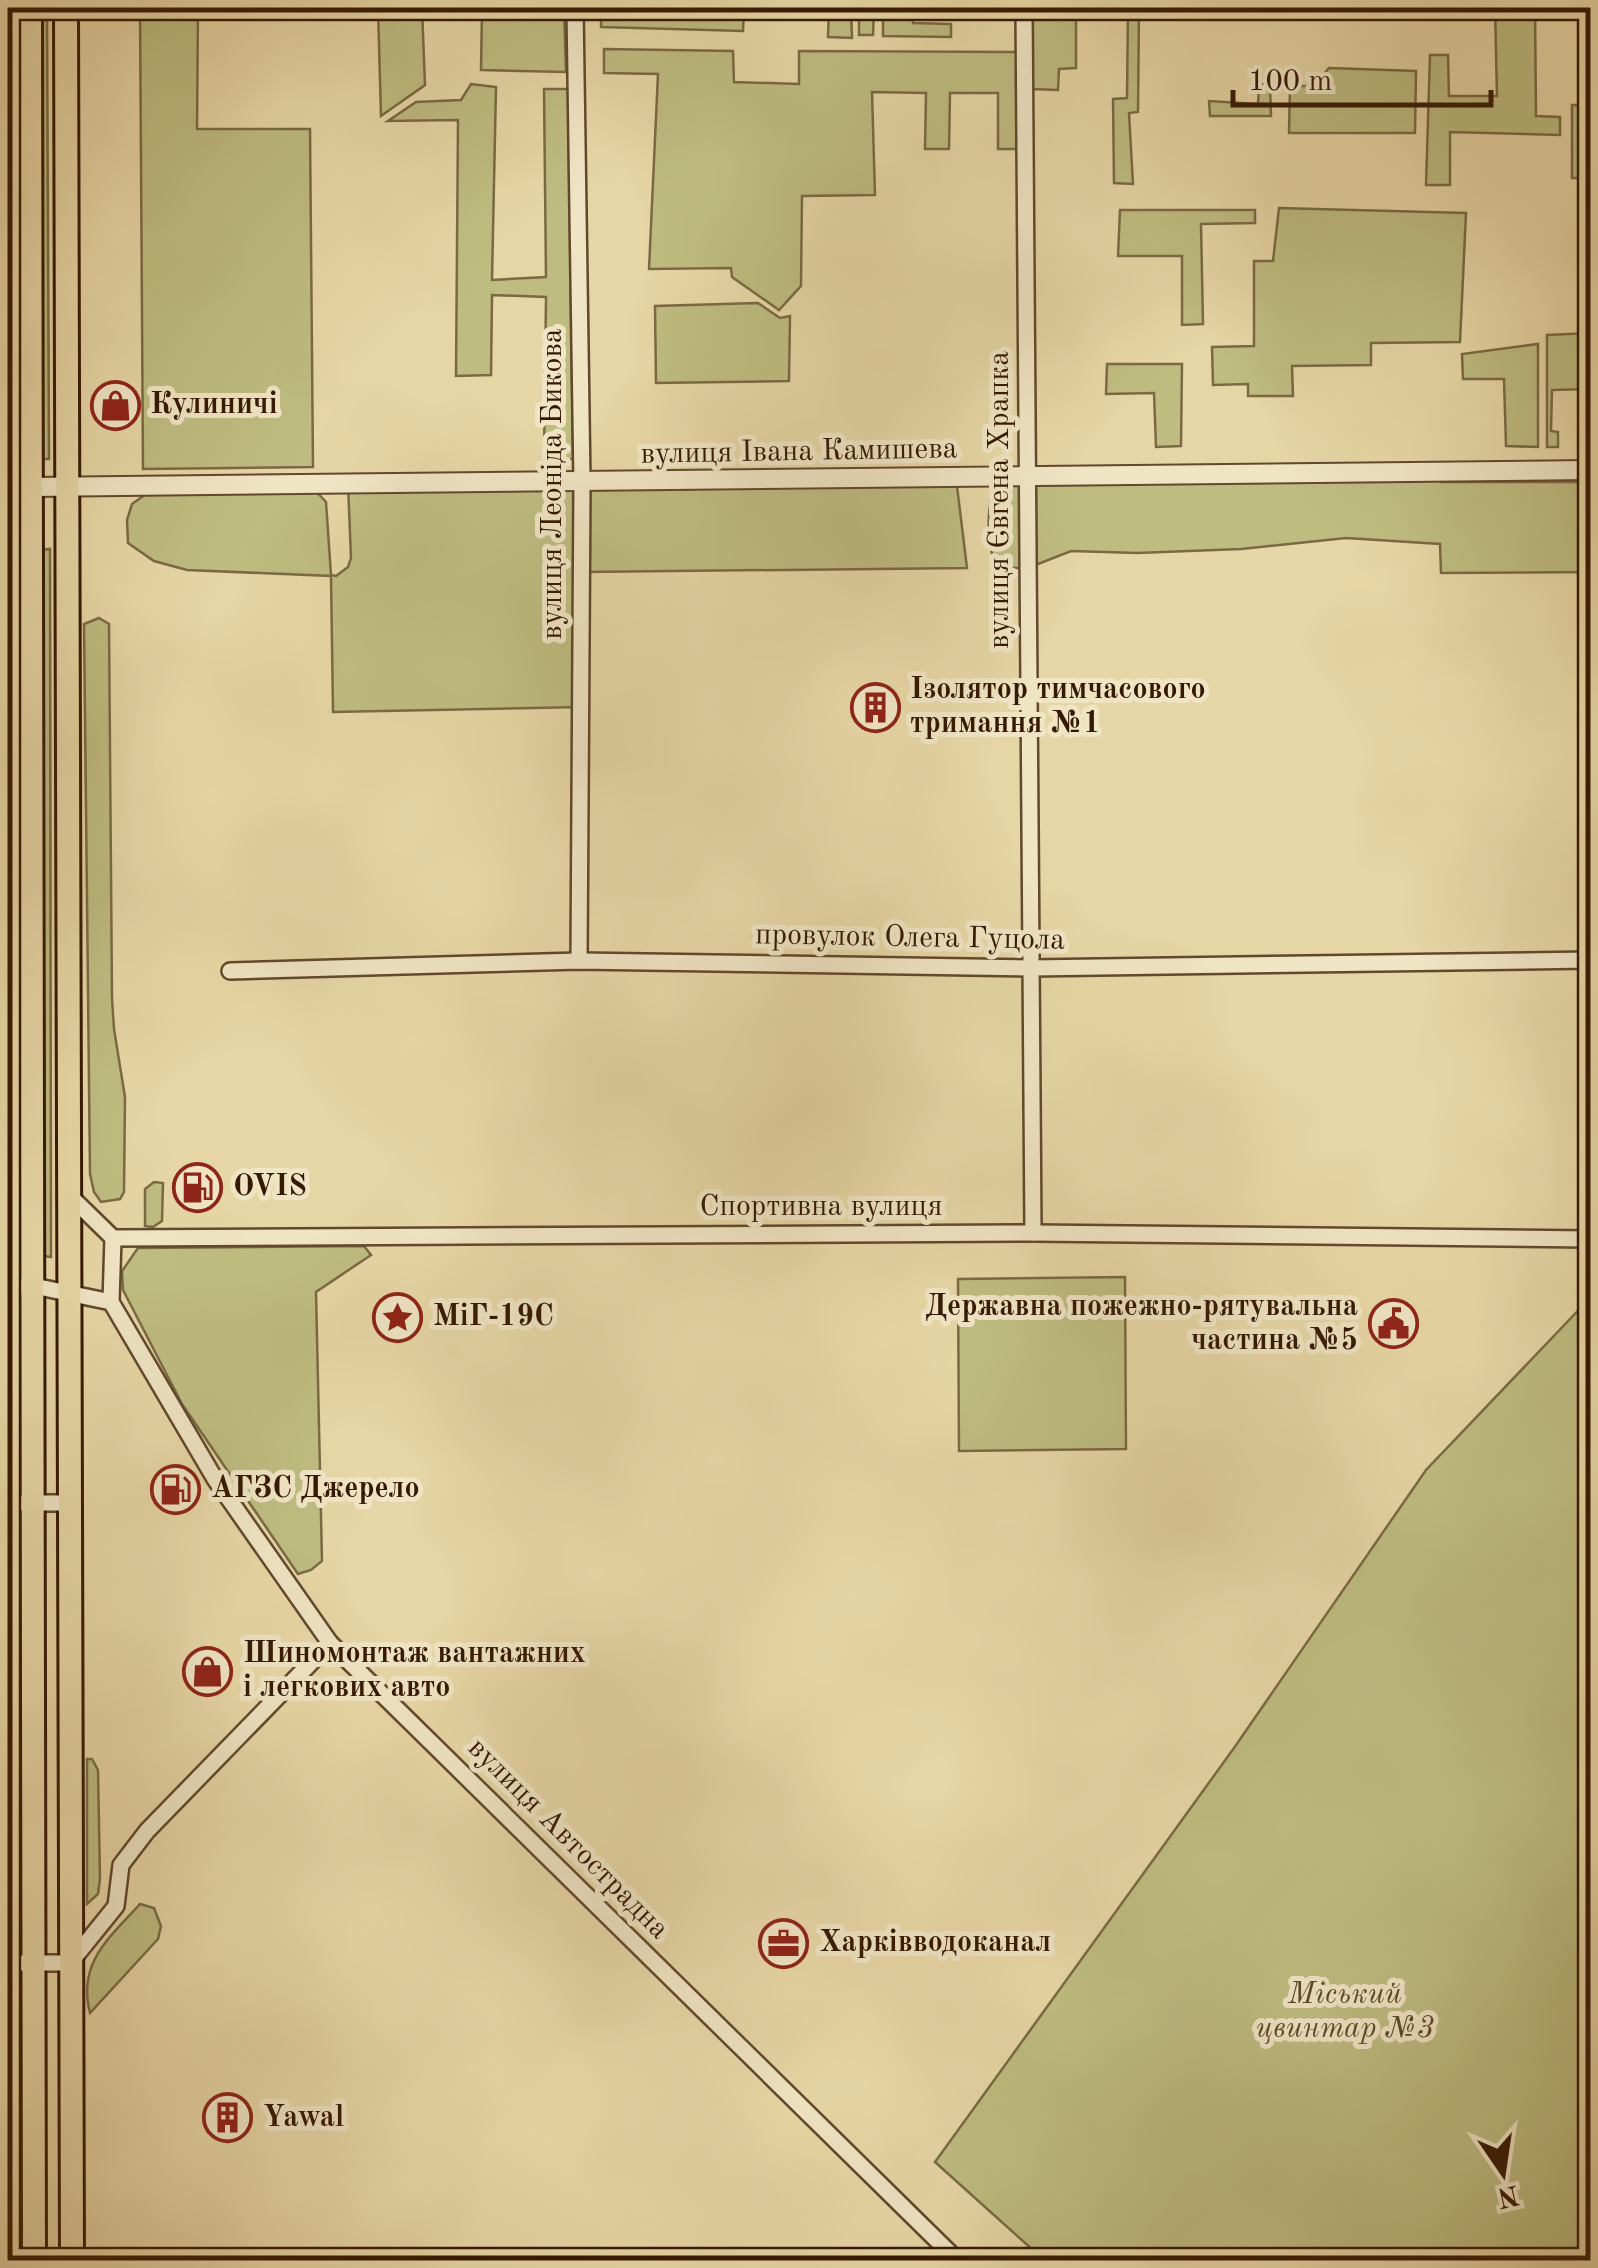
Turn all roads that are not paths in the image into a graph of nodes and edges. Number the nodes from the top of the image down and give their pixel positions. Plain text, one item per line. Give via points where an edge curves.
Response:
1 (30, 8) edge
2 (66, 8) edge
3 (575, 8) edge
4 (1024, 8) edge
5 (19, 203) edge
6 (1590, 470) edge
7 (1028, 476) junction
8 (582, 482) junction
9 (67, 486) junction
10 (8, 487) edge
11 (32, 487) junction
12 (8, 863) edge
13 (33, 863) junction
14 (1590, 960) edge
15 (579, 961) junction
16 (1031, 968) junction
17 (230, 971) dead end
18 (8, 1093) edge
19 (31, 1098) junction
20 (69, 1194) junction
21 (1033, 1233) junction
22 (113, 1238) junction
23 (1590, 1238) edge
24 (34, 1286) junction
25 (8, 1287) edge
26 (72, 1292) junction
27 (111, 1302) junction
28 (8, 1503) edge
29 (34, 1503) junction
30 (71, 1503) junction
31 (330, 1644) junction
32 (8, 1963) edge
33 (70, 1963) junction
34 (33, 1964) junction
35 (34, 2260) edge
36 (72, 2260) edge
37 (957, 2260) edge

1 - 5 main road
2 - 9 main road
3 - 8 street, вулиця Леоніда Бикова
4 - 7 street, вулиця Євгена Храпка
5 - 11 main road
6 - 7 street, вулиця Івана Камишева
7 - 8 street, вулиця Івана Камишева
7 - 16 street, вулиця Євгена Храпка
8 - 9 street, вулиця Івана Камишева
8 - 15 street, вулиця Леоніда Бикова
9 - 11 street, вулиця Івана Камишева
9 - 20 main road
10 - 11 street, вулиця Івана Камишева
11 - 13 main road
12 - 13 street
13 - 19 main road
14 - 16 street, провулок Олега Гуцола
15 - 16 street, провулок Олега Гуцола
15 - 17 street, провулок Олега Гуцола
16 - 21 street, вулиця Євгена Храпка
18 - 19 street
19 - 24 main road
20 - 22 street
20 - 26 main road
21 - 22 street, Спортивна вулиця
21 - 23 street, Спортивна вулиця
22 - 27 street
24 - 25 street
24 - 26 street
24 - 29 main road
26 - 27 street
26 - 30 main road
27 - 31 street, вулиця Автострадна via 215,1479
28 - 29 street
29 - 30 street
29 - 34 main road
30 - 33 main road
31 - 33 street via 147,1831 121,1864 116,1906
31 - 37 street, вулиця Автострадна
32 - 34 street
33 - 34 street
33 - 36 main road
34 - 35 main road

